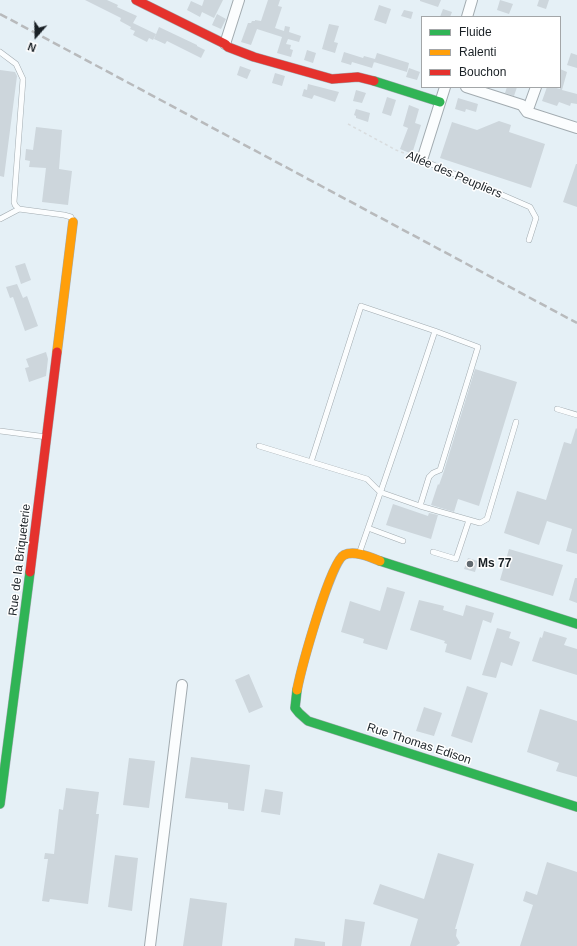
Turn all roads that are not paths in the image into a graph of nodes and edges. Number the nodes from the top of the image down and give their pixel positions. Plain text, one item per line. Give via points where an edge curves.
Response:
1 (136, 0) edge
2 (239, 0) edge
3 (472, 0) edge
4 (467, 16) edge
5 (225, 44) junction
6 (0, 52) edge
7 (445, 88) edge
8 (469, 88) edge
9 (536, 88) edge
10 (440, 102) junction
11 (527, 112) junction
12 (577, 128) edge
13 (422, 160) joint
14 (19, 209) junction
15 (0, 220) edge
16 (73, 222) joint
17 (529, 240) dead end
18 (435, 331) junction
19 (557, 409) dead end
20 (577, 415) edge
21 (516, 422) dead end
22 (0, 431) edge
23 (48, 438) junction
24 (259, 446) dead end
25 (311, 462) junction
26 (380, 492) junction
27 (420, 506) junction
28 (468, 520) junction
29 (368, 528) junction
30 (402, 541) dead end
31 (433, 552) dead end
32 (358, 555) junction
33 (577, 624) edge
34 (182, 685) dead end
35 (0, 804) edge
36 (577, 807) edge
37 (150, 946) edge

1 - 5 street
2 - 5 street
3 - 4 street
5 - 10 street via 254,57 287,67 332,79 358,77 376,81
6 - 14 lane via 16,64 23,79 14,202
7 - 10 street
8 - 11 street via 522,105
9 - 11 street
10 - 13 street
11 - 12 street
13 - 17 lane, Allée des Peupliers via 530,207 536,218
14 - 15 lane
14 - 16 lane via 64,214 71,217
16 - 23 street, Rue de la Briqueterie
18 - 25 lane via 361,306
18 - 26 lane
18 - 27 lane via 478,347 440,470 429,477
19 - 20 lane
21 - 28 lane via 487,519 480,523
22 - 23 lane
23 - 35 street, Rue de la Briqueterie
24 - 25 lane
25 - 26 lane via 367,479
26 - 27 lane
26 - 29 lane
27 - 28 lane
28 - 31 lane via 456,559
29 - 30 lane
29 - 32 lane
32 - 33 street
32 - 36 street, Rue Thomas Edison via 351,553 338,560 301,670 294,698 294,707 299,713 308,721
34 - 37 street

